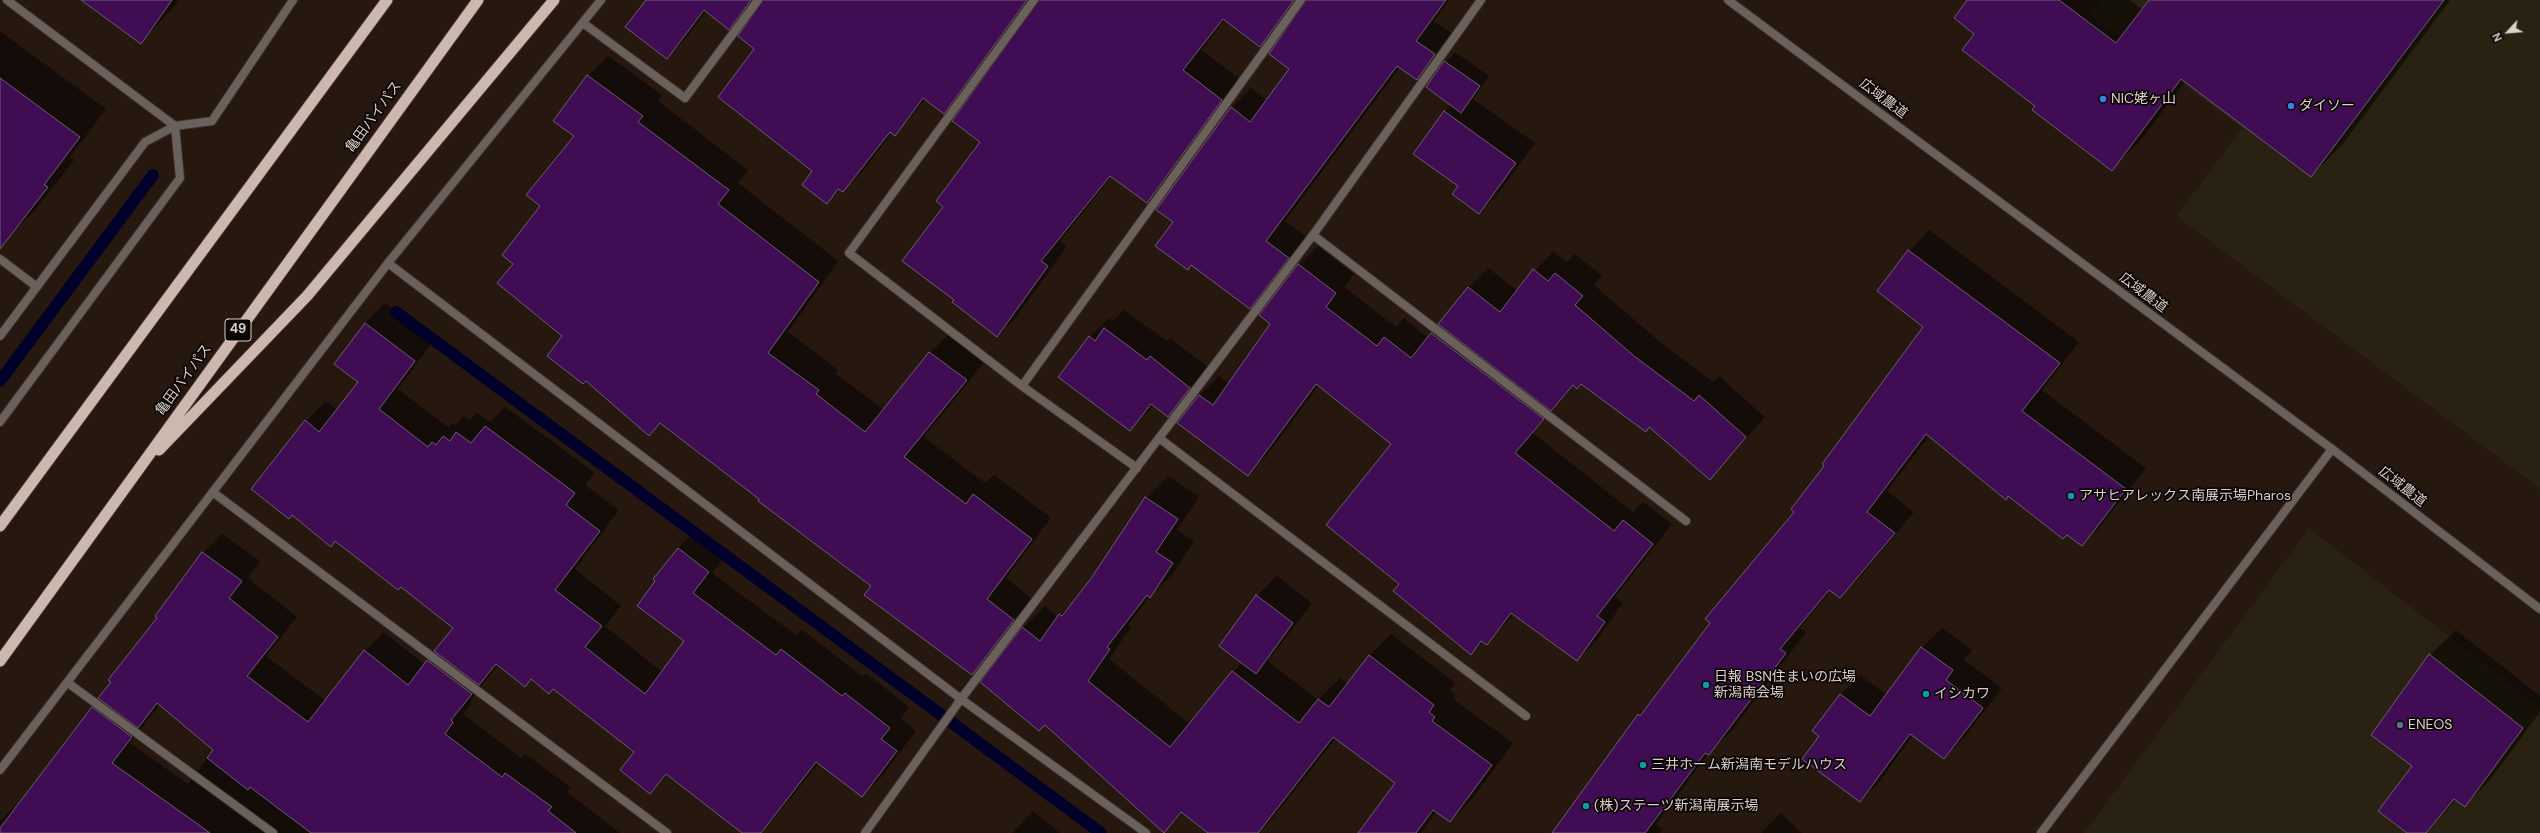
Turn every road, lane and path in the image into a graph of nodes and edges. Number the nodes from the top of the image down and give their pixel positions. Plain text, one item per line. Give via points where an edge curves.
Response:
1 (8, 0) edge
2 (293, 0) edge
3 (478, 0) edge
4 (554, 0) edge
5 (601, 0) edge
6 (758, 0) edge
7 (1034, 0) edge
8 (1301, 0) edge
9 (1481, 0) edge
10 (1728, 0) edge
11 (385, 2) edge
12 (583, 23) junction
13 (175, 126) junction
14 (1313, 235) junction
15 (0, 259) edge
16 (388, 263) junction
17 (37, 287) junction
18 (0, 336) edge
19 (1022, 386) junction
20 (0, 422) edge
21 (1159, 438) junction
22 (2332, 449) junction
23 (1137, 468) junction
24 (129, 481) junction
25 (214, 492) junction
26 (1686, 521) dead end
27 (0, 526) edge
28 (2540, 610) edge
29 (0, 661) edge
30 (68, 683) junction
31 (961, 698) junction
32 (1526, 716) dead end
33 (0, 770) edge
34 (273, 833) edge
35 (667, 833) edge
36 (865, 833) edge
37 (1146, 833) edge
38 (2041, 833) edge

1 - 13 street
2 - 13 street via 212,121
3 - 24 highway, 亀田バイパス / 49
4 - 24 highway via 307,296
5 - 12 street
6 - 12 street via 685,98
7 - 19 street via 849,253
8 - 19 street
9 - 14 street
10 - 22 street, 広域農道
11 - 27 highway
12 - 16 street
13 - 17 street via 145,142
13 - 20 street via 180,178
14 - 21 street
14 - 26 street
15 - 17 street
16 - 25 street
16 - 31 street
17 - 18 street
19 - 23 street
21 - 23 street
21 - 32 street
22 - 28 street, 広域農道
22 - 38 street
23 - 31 street
24 - 29 highway, 亀田バイパス / 49
25 - 30 street
25 - 35 street
30 - 33 street
30 - 34 street
31 - 36 street
31 - 37 street

